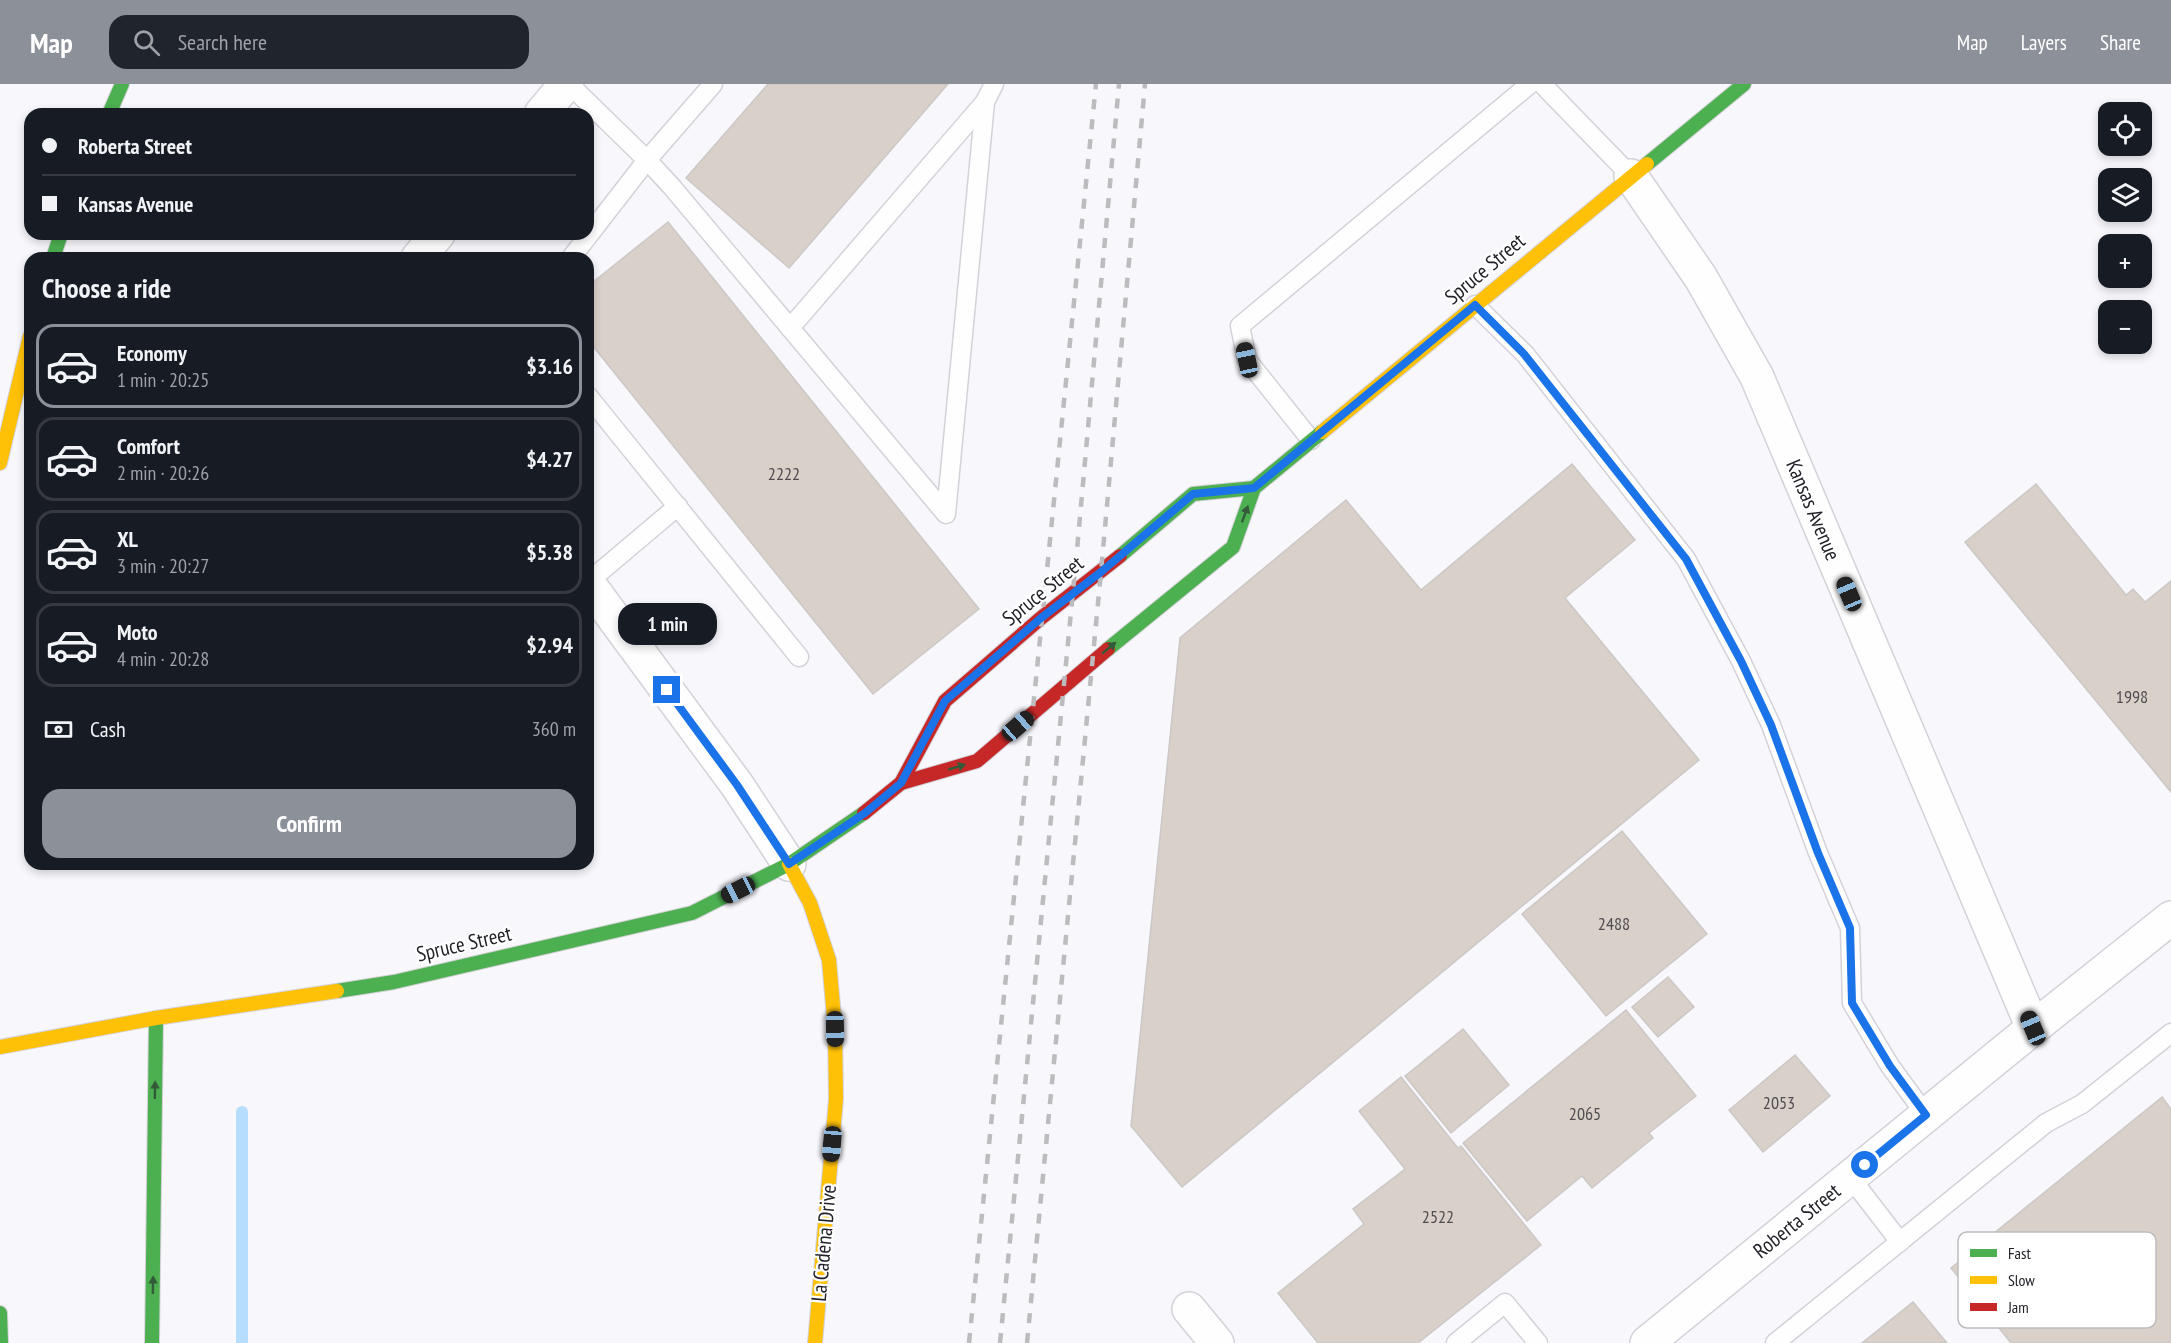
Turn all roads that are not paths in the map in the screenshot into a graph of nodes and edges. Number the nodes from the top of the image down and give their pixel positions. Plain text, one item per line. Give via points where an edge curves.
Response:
1 (122, 84) edge
2 (568, 84) edge
3 (713, 84) edge
4 (994, 84) edge
5 (1530, 84) edge
6 (1542, 84) edge
7 (1744, 84) edge
8 (985, 102) junction
9 (112, 108) edge
10 (546, 108) edge
11 (593, 108) edge
12 (594, 109) edge
13 (647, 160) junction
14 (1631, 176) junction
15 (594, 228) edge
16 (433, 240) edge
17 (585, 240) edge
18 (423, 252) edge
19 (576, 252) edge
20 (1475, 305) junction
21 (790, 328) junction
22 (24, 361) edge
23 (594, 403) edge
24 (1311, 440) junction
25 (0, 463) edge
26 (1254, 488) junction
27 (678, 506) junction
28 (594, 577) edge
29 (594, 590) edge
30 (799, 657) dead end
31 (901, 783) junction
32 (789, 864) junction
33 (2171, 918) edge
34 (156, 1018) junction
35 (2033, 1028) junction
36 (2171, 1033) edge
37 (0, 1047) edge
38 (1926, 1115) junction
39 (1850, 1177) junction
40 (1900, 1242) junction
41 (1189, 1309) dead end
42 (0, 1313) edge
43 (1, 1343) edge
44 (152, 1343) edge
45 (815, 1343) edge
46 (1217, 1343) edge
47 (1456, 1343) edge
48 (1538, 1343) edge
49 (1647, 1343) edge
50 (1775, 1343) edge

1 - 9 main road
2 - 10 street
2 - 11 lane
3 - 13 lane
4 - 8 lane
5 - 24 lane via 1240,326 1247,360
6 - 14 lane
7 - 14 main road, Spruce Street
8 - 21 lane
8 - 21 lane via 946,514
12 - 13 lane
13 - 15 lane
13 - 21 lane
14 - 20 main road, Spruce Street
14 - 35 street, Kansas Avenue via 1701,278 1757,377
16 - 18 street
17 - 19 lane
20 - 24 main road, Spruce Street
20 - 38 lane via 1524,354 1686,559 1771,725 1850,928 1852,1003 1890,1066
22 - 25 main road
23 - 27 lane
24 - 26 main road, Spruce Street
31 -> 26 main road, Spruce Street via 977,761 1233,547
26 - 31 main road, Spruce Street via 1193,494 1041,618 945,701
27 - 28 lane
27 - 30 lane
29 - 32 street via 737,785
31 - 32 main road, Spruce Street via 865,813
32 - 34 main road, Spruce Street via 692,913 394,982
32 - 45 main road, La Cadena Drive via 810,903 829,960 835,1029 836,1099
33 - 35 street, Roberta Street
34 - 37 main road, Spruce Street
44 -> 34 main road
35 - 38 street, Roberta Street
36 - 40 lane via 2082,1104 2046,1123
38 - 39 street, Roberta Street
39 - 40 lane
39 - 49 street, Roberta Street
40 - 50 lane
41 - 46 street
42 - 43 main road
47 - 48 lane via 1505,1303

